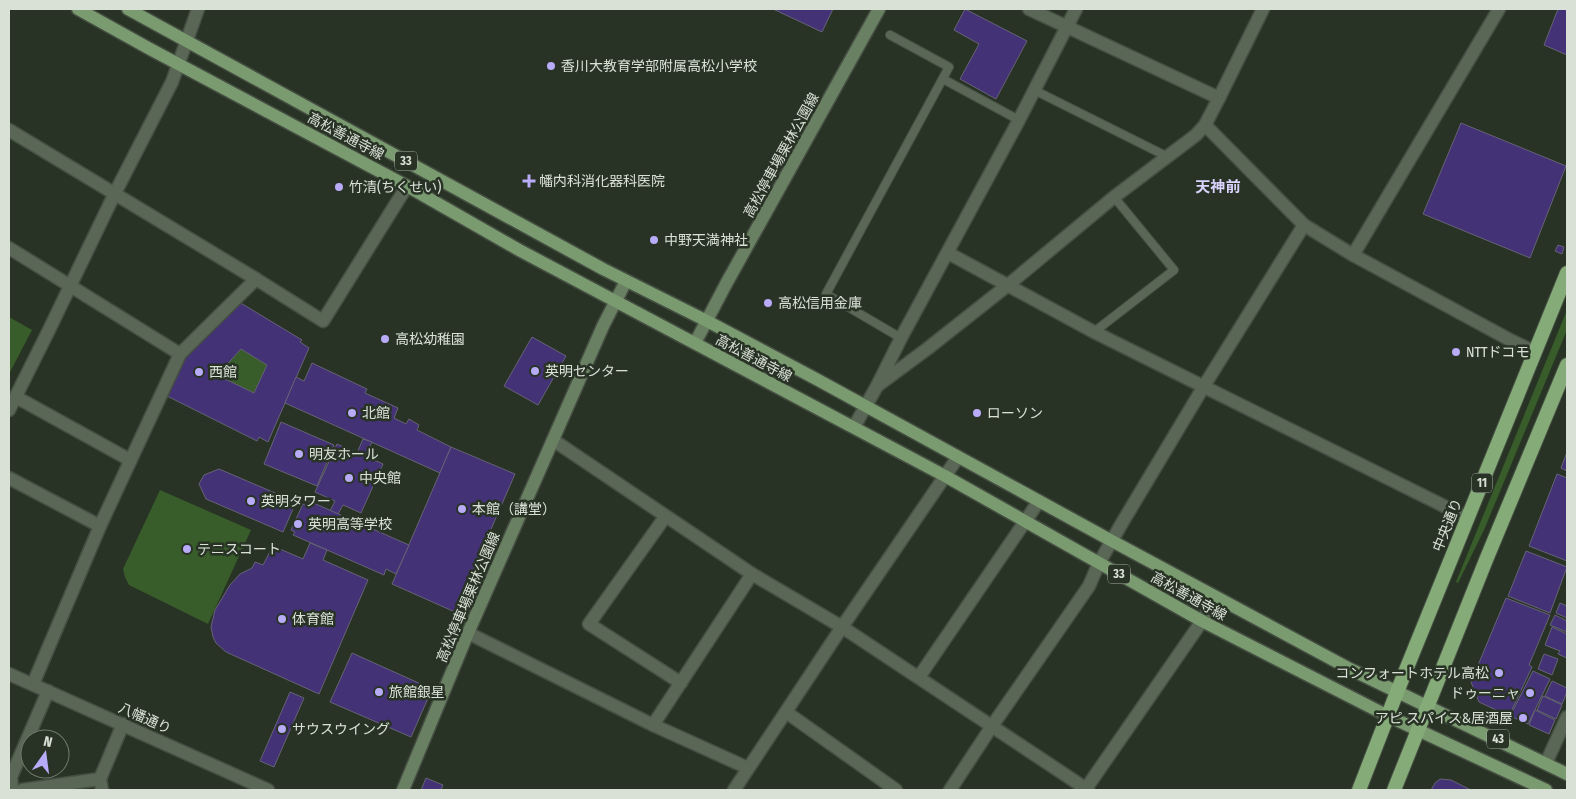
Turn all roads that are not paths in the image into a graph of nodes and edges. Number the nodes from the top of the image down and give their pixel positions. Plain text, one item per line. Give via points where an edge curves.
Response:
1 (78, 9) edge
2 (128, 9) edge
3 (198, 9) edge
4 (879, 9) edge
5 (1028, 9) edge
6 (1076, 9) edge
7 (1264, 9) edge
8 (1500, 9) edge
9 (1067, 27) junction
10 (890, 35) dead end
11 (186, 40) junction
12 (178, 64) junction
13 (943, 78) junction
14 (1034, 90) junction
15 (1219, 98) junction
16 (1018, 120) junction
17 (1205, 125) junction
18 (9, 130) edge
19 (1168, 157) junction
20 (407, 186) junction
21 (115, 193) junction
22 (1114, 197) junction
23 (1304, 225) junction
24 (9, 248) edge
25 (948, 253) junction
26 (1353, 255) junction
27 (1567, 273) edge
28 (256, 278) junction
29 (626, 281) junction
30 (71, 285) junction
31 (1008, 285) junction
32 (615, 301) junction
33 (707, 321) junction
34 (1094, 332) junction
35 (901, 338) junction
36 (695, 343) junction
37 (1535, 352) junction
38 (180, 354) junction
39 (1567, 365) edge
40 (1565, 380) edge
41 (877, 386) junction
42 (1204, 386) junction
43 (16, 397) junction
44 (865, 407) junction
45 (9, 410) edge
46 (854, 427) junction
47 (553, 440) junction
48 (958, 457) junction
49 (130, 460) junction
50 (945, 476) junction
51 (9, 478) edge
52 (1039, 501) junction
53 (666, 517) junction
54 (1468, 518) junction
55 (1025, 521) junction
56 (100, 526) junction
57 (1112, 541) junction
58 (1099, 563) junction
59 (752, 574) junction
60 (1216, 598) junction
61 (1202, 621) junction
62 (842, 627) junction
63 (468, 633) junction
64 (9, 674) edge
65 (919, 677) junction
66 (681, 683) junction
67 (33, 684) junction
68 (48, 691) junction
69 (1397, 692) junction
70 (1428, 706) junction
71 (786, 712) junction
72 (1388, 716) junction
73 (1567, 717) edge
74 (123, 724) junction
75 (653, 726) junction
76 (992, 726) junction
77 (1418, 729) junction
78 (1546, 763) junction
79 (748, 768) junction
80 (1567, 774) edge
81 (101, 784) edge
82 (12, 790) edge
83 (22, 790) edge
84 (268, 790) edge
85 (403, 790) edge
86 (734, 790) edge
87 (896, 790) edge
88 (950, 790) edge
89 (1087, 790) edge
90 (1359, 790) edge
91 (1394, 790) edge
92 (1546, 790) edge

1 - 12 main road, 高松善通寺線 / 33
2 - 11 main road, 高松善通寺線 / 33
3 - 11 street
4 - 33 main road, 高松停車場栗林公園線
5 - 9 street
6 - 9 street
7 - 15 street
8 - 26 street
9 - 14 street
9 - 15 street
10 - 13 lane via 949,67
11 - 12 street
11 - 29 main road, 高松善通寺線 / 33
12 - 20 main road, 高松善通寺線 / 33
12 - 21 street via 172,82
13 - 16 lane
13 - 35 lane via 826,294
14 - 16 street
14 - 19 lane
15 - 17 street
16 - 25 street
17 - 19 street
17 - 23 street
18 - 21 street
19 - 22 street
20 - 28 street via 323,321
20 - 32 main road, 高松善通寺線 / 33
21 - 28 street
21 - 30 street
22 - 31 street
22 - 34 lane via 1174,270
23 - 26 street
23 - 42 street
24 - 30 street
25 - 31 street
25 - 35 street
26 - 37 street
27 - 37 highway, 中央通り / 11
28 - 38 street
29 - 32 main road, 高松停車場栗林公園線
29 - 33 main road, 高松善通寺線 / 33
30 - 38 street
30 - 43 street
31 - 34 street
31 - 41 street
32 - 36 main road, 高松善通寺線 / 33
32 - 47 main road, 高松停車場栗林公園線
33 - 36 main road, 高松停車場栗林公園線
33 - 44 main road, 高松善通寺線 / 33
34 - 42 street
35 - 41 street
36 - 46 main road, 高松善通寺線 / 33
37 - 54 highway, 中央通り / 11
38 - 49 street
39 - 40 highway, 11
40 - 70 highway, 11 via 1486,560
41 - 44 street
42 - 54 street
42 - 57 street
43 - 45 street
43 - 49 street
44 - 46 street
44 - 48 main road, 高松善通寺線 / 33
46 - 50 main road, 高松善通寺線 / 33
47 - 53 street
47 - 63 main road, 高松停車場栗林公園線
48 - 50 street
48 - 52 main road, 高松善通寺線 / 33
49 - 56 street
50 - 55 main road, 高松善通寺線 / 33
50 - 62 street
51 - 56 street
52 - 55 street
52 - 57 main road, 高松善通寺線 / 33
53 - 59 street
53 - 66 street via 590,624
54 - 69 highway, 中央通り / 11
55 - 58 main road, 高松善通寺線 / 33
55 - 65 street
56 - 67 street
57 - 58 street
57 - 60 main road, 高松善通寺線 / 33
58 - 61 main road, 高松善通寺線 / 33
58 - 76 street via 1089,586
59 - 62 street
59 - 66 street
60 - 61 street
60 - 69 main road, 高松善通寺線 / 33
61 - 72 main road, 高松善通寺線 / 33
61 - 89 street
62 - 65 street
62 - 71 street
63 - 75 street
63 - 85 main road, 高松停車場栗林公園線
64 - 67 street, 八幡通り
65 - 76 street
66 - 75 street
67 - 68 street, 八幡通り
68 - 74 street, 八幡通り
68 - 82 street via 11,777
69 - 70 main road, 高松善通寺線 / 33
69 - 72 highway, 中央通り / 11
70 - 77 highway, 11
70 - 78 main road, 43
71 - 79 street
71 - 87 street
72 - 77 main road, 高松善通寺線 / 33
72 - 90 highway, 中央通り / 11
73 - 78 street
74 - 81 street
74 - 84 street, 八幡通り
75 - 79 street
76 - 88 street
76 - 89 street
77 - 91 highway, 11
77 - 92 main road, 43
78 - 80 main road, 43
79 - 86 street
81 - 83 street

